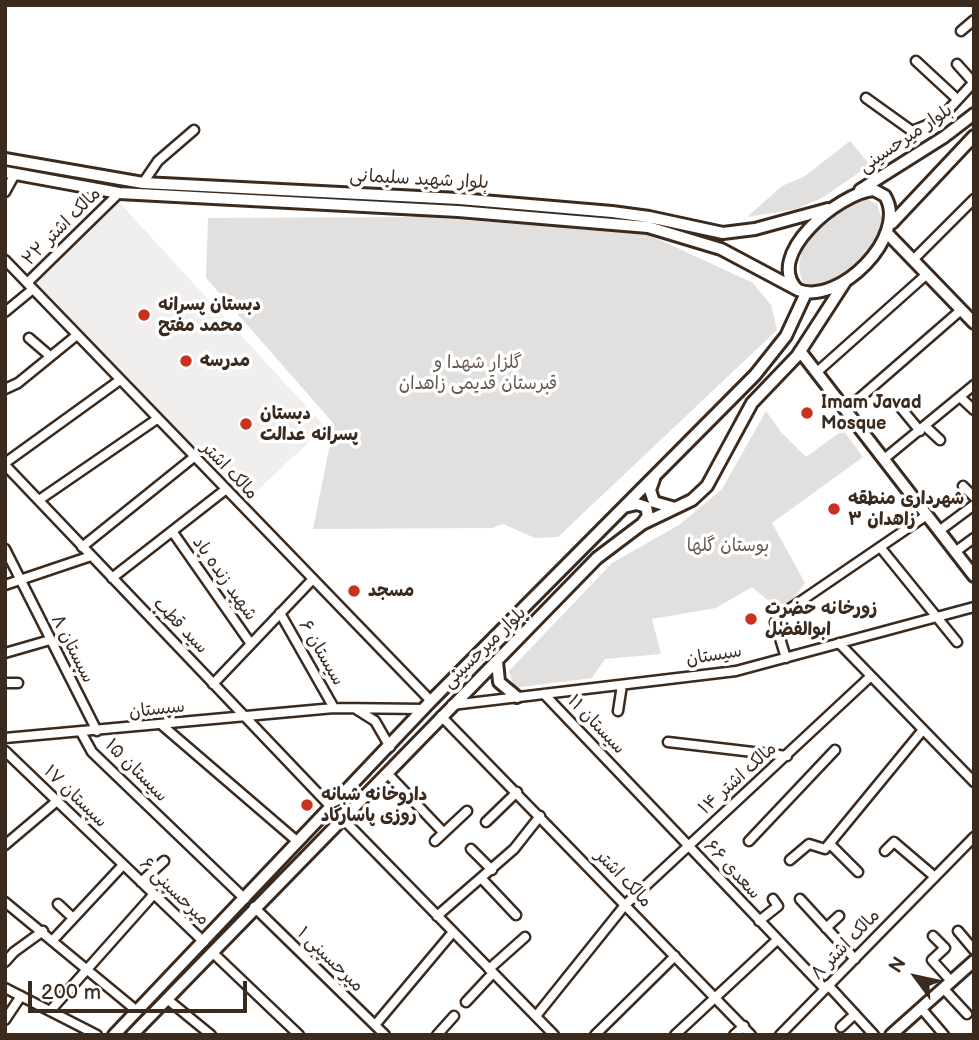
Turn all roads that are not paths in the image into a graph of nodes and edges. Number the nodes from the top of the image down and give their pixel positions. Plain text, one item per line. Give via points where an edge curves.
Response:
1 (974, 20) edge
2 (961, 31) dead end
3 (916, 61) dead end
4 (957, 64) dead end
5 (974, 83) edge
6 (866, 99) dead end
7 (957, 99) junction
8 (974, 114) edge
9 (194, 131) dead end
10 (974, 136) edge
11 (5, 159) edge
12 (10, 173) edge
13 (143, 183) junction
14 (5, 192) edge
15 (857, 192) junction
16 (119, 193) junction
17 (974, 199) edge
18 (828, 209) junction
19 (890, 228) junction
20 (5, 260) edge
21 (913, 260) junction
22 (927, 274) junction
23 (845, 282) junction
24 (30, 286) junction
25 (802, 292) junction
26 (961, 310) junction
27 (5, 312) edge
28 (974, 323) edge
29 (77, 335) junction
30 (29, 338) dead end
31 (800, 351) junction
32 (50, 356) junction
33 (817, 372) junction
34 (120, 380) junction
35 (974, 385) edge
36 (5, 388) edge
37 (961, 397) junction
38 (901, 408) dead end
39 (974, 410) edge
40 (846, 411) junction
41 (158, 419) junction
42 (923, 429) junction
43 (940, 440) dead end
44 (194, 457) junction
45 (884, 459) junction
46 (5, 464) edge
47 (654, 476) junction
48 (963, 486) dead end
49 (225, 490) junction
50 (974, 497) edge
51 (38, 500) junction
52 (974, 505) edge
53 (624, 508) junction
54 (679, 508) junction
55 (927, 515) junction
56 (642, 524) junction
57 (172, 531) junction
58 (939, 531) junction
59 (974, 538) edge
60 (82, 547) junction
61 (880, 547) junction
62 (5, 549) edge
63 (955, 552) junction
64 (91, 556) junction
65 (974, 576) edge
66 (112, 578) junction
67 (20, 580) junction
68 (312, 580) junction
69 (5, 585) edge
70 (974, 607) edge
71 (280, 614) junction
72 (936, 617) junction
73 (50, 640) junction
74 (957, 642) dead end
75 (839, 643) junction
76 (251, 644) junction
77 (5, 653) edge
78 (786, 657) junction
79 (496, 662) junction
80 (871, 676) junction
81 (5, 683) edge
82 (18, 684) dead end
83 (213, 684) junction
84 (622, 685) junction
85 (544, 694) junction
86 (517, 697) junction
87 (428, 705) junction
88 (452, 705) junction
89 (334, 708) junction
90 (354, 708) junction
91 (618, 711) dead end
92 (246, 716) junction
93 (441, 716) junction
94 (163, 726) junction
95 (96, 731) junction
96 (922, 731) junction
97 (80, 733) junction
98 (5, 738) edge
99 (668, 742) dead end
100 (390, 747) junction
101 (835, 750) dead end
102 (5, 751) edge
103 (787, 756) junction
104 (387, 773) junction
105 (972, 777) edge
106 (626, 779) joint
107 (517, 792) junction
108 (57, 801) junction
109 (332, 808) junction
110 (467, 811) dead end
111 (540, 816) junction
112 (341, 818) junction
113 (486, 822) dead end
114 (443, 832) junction
115 (974, 837) edge
116 (435, 841) dead end
117 (749, 841) dead end
118 (298, 842) junction
119 (830, 844) junction
120 (5, 845) edge
121 (689, 845) junction
122 (471, 849) dead end
123 (885, 851) dead end
124 (790, 860) dead end
125 (164, 861) dead end
126 (123, 865) junction
127 (271, 870) junction
128 (492, 870) junction
129 (858, 872) dead end
130 (935, 877) junction
131 (482, 879) junction
132 (281, 880) junction
133 (141, 882) junction
134 (154, 894) junction
135 (245, 899) junction
136 (774, 899) dead end
137 (800, 899) dead end
138 (5, 902) edge
139 (58, 904) dead end
140 (625, 905) junction
141 (254, 907) junction
142 (516, 915) dead end
143 (437, 916) junction
144 (839, 916) dead end
145 (73, 918) junction
146 (758, 921) junction
147 (827, 928) junction
148 (43, 931) junction
149 (958, 931) dead end
150 (453, 932) junction
151 (933, 936) dead end
152 (525, 937) dead end
153 (52, 940) junction
154 (777, 940) junction
155 (204, 942) junction
156 (974, 950) edge
157 (212, 952) junction
158 (675, 956) junction
159 (855, 958) junction
160 (974, 961) edge
161 (5, 962) edge
162 (84, 970) junction
163 (491, 971) junction
164 (947, 984) junction
165 (827, 987) junction
166 (5, 988) edge
167 (21, 996) junction
168 (716, 998) junction
169 (167, 999) junction
170 (466, 1002) dead end
171 (921, 1008) junction
172 (50, 1011) junction
173 (137, 1011) junction
174 (855, 1014) junction
175 (967, 1014) dead end
176 (454, 1016) dead end
177 (536, 1016) junction
178 (5, 1020) edge
179 (375, 1025) junction
180 (744, 1026) junction
181 (841, 1027) dead end
182 (288, 1031) edge
183 (97, 1035) edge
184 (114, 1035) edge
185 (132, 1035) edge
186 (211, 1035) edge
187 (299, 1035) edge
188 (385, 1035) edge
189 (437, 1035) edge
190 (554, 1035) edge
191 (595, 1035) edge
192 (675, 1035) edge
193 (734, 1035) edge
194 (751, 1035) edge
195 (780, 1035) edge
196 (874, 1035) edge
197 (891, 1035) edge
198 (944, 1035) edge

1 - 2 street
3 - 7 street
4 - 5 street
5 - 7 street
6 - 7 street via 912,131 939,120
8 - 15 main road, بلوار میرحسینی
9 - 13 street via 159,161
10 - 19 main road, بلوار میرحسینی
11 - 13 main road, بلوار شهید سلیمانی
12 - 14 street
12 - 16 main road, بلوار شهید سلیمانی
13 - 18 main road, بلوار شهید سلیمانی via 459,199 649,217 723,233
15 - 18 main road, بلوار میرحسینی
15 - 19 main road via 874,190 886,196
16 - 24 street, مالک اشتر ۲۲
16 - 25 main road, بلوار شهید سلیمانی via 458,211 648,227 721,249
17 - 21 street
18 - 25 main road via 791,258 789,274
19 - 21 main road
19 - 23 main road, بلوار میرحسینی via 869,260
20 - 24 street, مالک اشتر
21 - 22 main road
22 - 26 main road
22 - 33 street
23 - 25 main road via 823,291
23 - 31 main road, بلوار میرحسینی
24 - 27 street, مالک اشتر ۲۲
24 - 29 street, مالک اشتر
25 - 47 main road, بلوار میرحسینی via 776,350
26 - 28 main road
26 - 40 street
29 - 32 street
29 - 34 street, مالک اشتر
30 - 32 street
31 - 33 main road
31 - 54 main road, بلوار میرحسینی via 752,403 707,486
32 - 36 street
33 - 40 main road
34 - 41 street, مالک اشتر
34 - 46 street
35 - 37 street
37 - 39 street
37 - 42 street
38 - 42 street
40 - 45 main road
41 - 44 street, مالک اشتر
41 - 51 street
42 - 43 street
42 - 45 street
44 - 49 street, مالک اشتر
44 - 60 street
45 - 55 main road
46 - 51 street, سید قطب
47 - 53 main road, بلوار میرحسینی
47 - 54 main road via 650,490 654,502
48 - 50 street
49 - 57 street
49 - 68 street, مالک اشتر
51 - 60 street, سید قطب
52 - 58 street
53 - 56 main road via 646,507 648,516
53 - 87 main road, بلوار میرحسینی
54 - 56 main road, بلوار میرحسینی
55 - 58 main road
55 - 61 street
56 - 79 main road, بلوار میرحسینی via 597,558
57 - 66 street
57 - 76 street, شهید زنده یاد
58 - 63 main road
59 - 63 street
60 - 64 street, سید قطب
61 - 72 street
61 - 78 street via 779,615 775,622
62 - 67 street, سیستان ۸
63 - 65 main road
64 - 66 street, سید قطب
64 - 67 street
66 - 83 street, سید قطب
67 - 69 street
67 - 73 street, سیستان ۸
68 - 71 street
68 - 87 street, مالک اشتر
70 - 72 street, سیستان
71 - 76 street
71 - 89 street, سیستان ۶
72 - 74 street
72 - 75 street, سیستان
73 - 77 street
73 - 95 street, سیستان ۸
75 - 78 street, سیستان
75 - 80 street
76 - 83 street
78 - 84 street, سیستان via 736,671
79 - 86 main road via 499,682
79 - 88 main road, بلوار میرحسینی
80 - 96 street
80 - 103 street, مالک اشتر ۱۴
81 - 82 street
83 - 92 street, سید قطب
84 - 85 street, سیستان
84 - 91 street
85 - 86 street, سیستان
85 - 106 street, سیستان ۱۱
86 - 88 street, سیستان
87 - 90 street, سیستان
87 - 100 main road, بلوار میرحسینی
88 - 93 main road, بلوار میرحسینی
89 - 90 street, سیستان
89 - 92 street, سیستان
90 - 100 street via 375,721
92 - 94 street, سیستان
92 - 109 street, سید قطب
93 - 104 main road, بلوار میرحسینی
93 - 107 street, مالک اشتر
94 - 95 street, سیستان
94 - 118 street
95 - 97 street, سیستان
96 - 105 street
96 - 119 street
97 - 98 street, سیستان
97 - 135 street, سیستان ۱۵ via 93,752
99 - 103 street
100 - 109 main road, بلوار میرحسینی
101 - 117 street
102 - 108 street, سیستان ۱۷
103 - 121 street, مالک اشتر ۱۴
104 - 112 main road, بلوار میرحسینی
104 - 114 street
106 - 121 street, سعدی ۶۶
107 - 111 street, مالک اشتر
107 - 113 street
108 - 120 street
108 - 126 street, سیستان ۱۷
109 - 118 main road, بلوار میرحسینی
110 - 114 street
111 - 128 street
111 - 140 street, مالک اشتر
112 - 132 main road, بلوار میرحسینی
112 - 143 street
114 - 116 street
115 - 130 street, مالک اشتر ۸
118 - 127 main road, بلوار میرحسینی
119 - 124 street via 825,849 809,844
119 - 129 street
121 - 140 street, مالک اشتر ۱۴
121 - 146 street, سعدی ۶۶
122 - 128 street
123 - 130 street via 894,842
125 - 133 street
126 - 133 street, میرحسینی ۶
126 - 145 street
127 - 132 main road
127 - 135 main road, بلوار میرحسینی
128 - 131 street
130 - 159 street, مالک اشتر ۸
131 - 142 street
131 - 143 street
132 - 141 main road, بلوار میرحسینی
133 - 134 street, میرحسینی ۶
134 - 155 street, میرحسینی ۶
134 - 162 street
135 - 155 main road, بلوار میرحسینی
136 - 146 street via 779,906
137 - 147 street
138 - 148 street
139 - 145 street
140 - 158 street, مالک اشتر
140 - 177 street, مالک اشتر ۱۴
141 - 157 main road, بلوار میرحسینی
141 - 179 street, میرحسینی ۱
143 - 150 street
144 - 147 street
145 - 153 street
146 - 154 street, سعدی ۶۶
147 - 159 street
148 - 153 street
148 - 161 street
149 - 156 street
150 - 163 street
150 - 179 street
151 - 164 street via 945,948 932,960
152 - 163 street
153 - 162 street
154 - 165 street, سعدی ۶۶
154 - 168 street
155 - 173 main road, بلوار میرحسینی
157 - 169 main road, بلوار میرحسینی
157 - 182 street
158 - 168 street, مالک اشتر
158 - 191 street
159 - 165 street, مالک اشتر ۸
160 - 164 main road
162 - 172 street
162 - 173 street
163 - 170 street
163 - 177 street
164 - 171 main road
164 - 175 street
165 - 174 street
165 - 195 street, مالک اشتر ۸
166 - 167 street
167 - 172 street
167 - 178 street
168 - 180 street, مالک اشتر
168 - 192 street
169 - 185 main road, بلوار میرحسینی
169 - 186 street
171 - 197 main road
171 - 198 street
172 - 183 street
173 - 184 main road, بلوار میرحسینی
174 - 181 street
174 - 196 street
176 - 189 street
177 - 190 street
179 - 188 street, میرحسینی ۱
180 - 193 street
180 - 194 street, مالک اشتر
182 - 187 street

